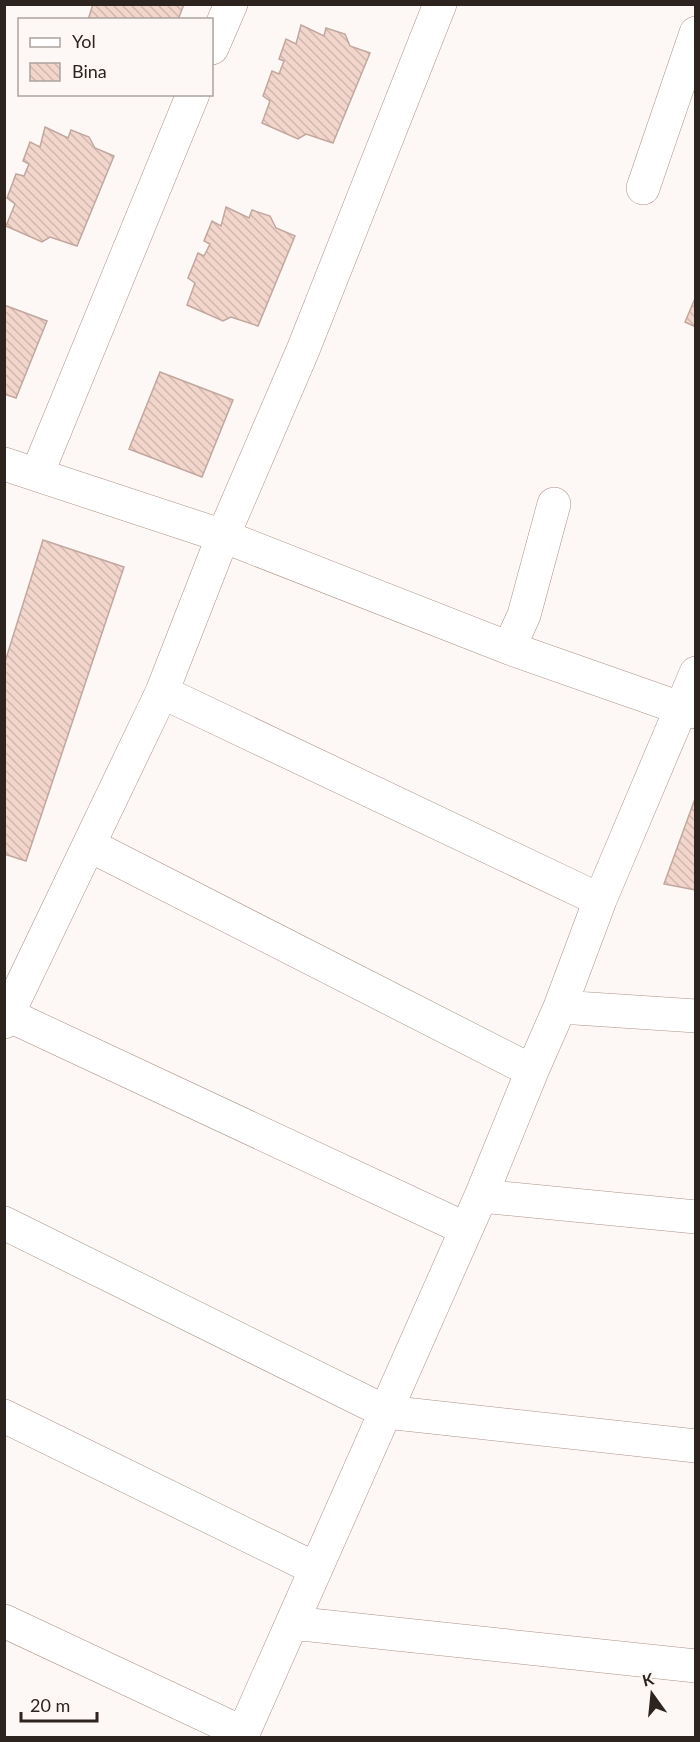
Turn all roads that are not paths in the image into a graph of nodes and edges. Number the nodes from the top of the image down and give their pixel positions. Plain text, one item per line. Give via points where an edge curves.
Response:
1 (231, 4) edge
2 (440, 4) edge
3 (696, 33) edge
4 (213, 46) edge
5 (192, 96) edge
6 (643, 188) dead end
7 (4, 464) edge
8 (37, 474) junction
9 (554, 504) dead end
10 (223, 536) junction
11 (509, 648) junction
12 (696, 674) edge
13 (162, 692) junction
14 (688, 710) edge
15 (89, 845) junction
16 (600, 900) junction
17 (560, 1007) junction
18 (696, 1016) edge
19 (6, 1018) edge
20 (532, 1071) junction
21 (481, 1196) junction
22 (696, 1217) edge
23 (4, 1224) edge
24 (466, 1229) junction
25 (386, 1412) junction
26 (4, 1416) edge
27 (696, 1446) edge
28 (316, 1569) junction
29 (4, 1621) edge
30 (292, 1623) junction
31 (696, 1666) edge
32 (242, 1735) edge

1 - 4 street
2 - 10 street via 303,350
3 - 6 street
5 - 8 street
7 - 8 street
8 - 10 street
9 - 11 street via 524,615
10 - 11 street
10 - 13 street
11 - 14 street
12 - 14 street
13 - 15 street
13 - 16 street
14 - 16 street
15 - 19 street
15 - 20 street
16 - 17 street
17 - 18 street
17 - 20 street
19 - 24 street
20 - 21 street
21 - 22 street
21 - 24 street
23 - 25 street
24 - 25 street
25 - 27 street
25 - 28 street
26 - 28 street
28 - 30 street
29 - 32 street
30 - 31 street
30 - 32 street

